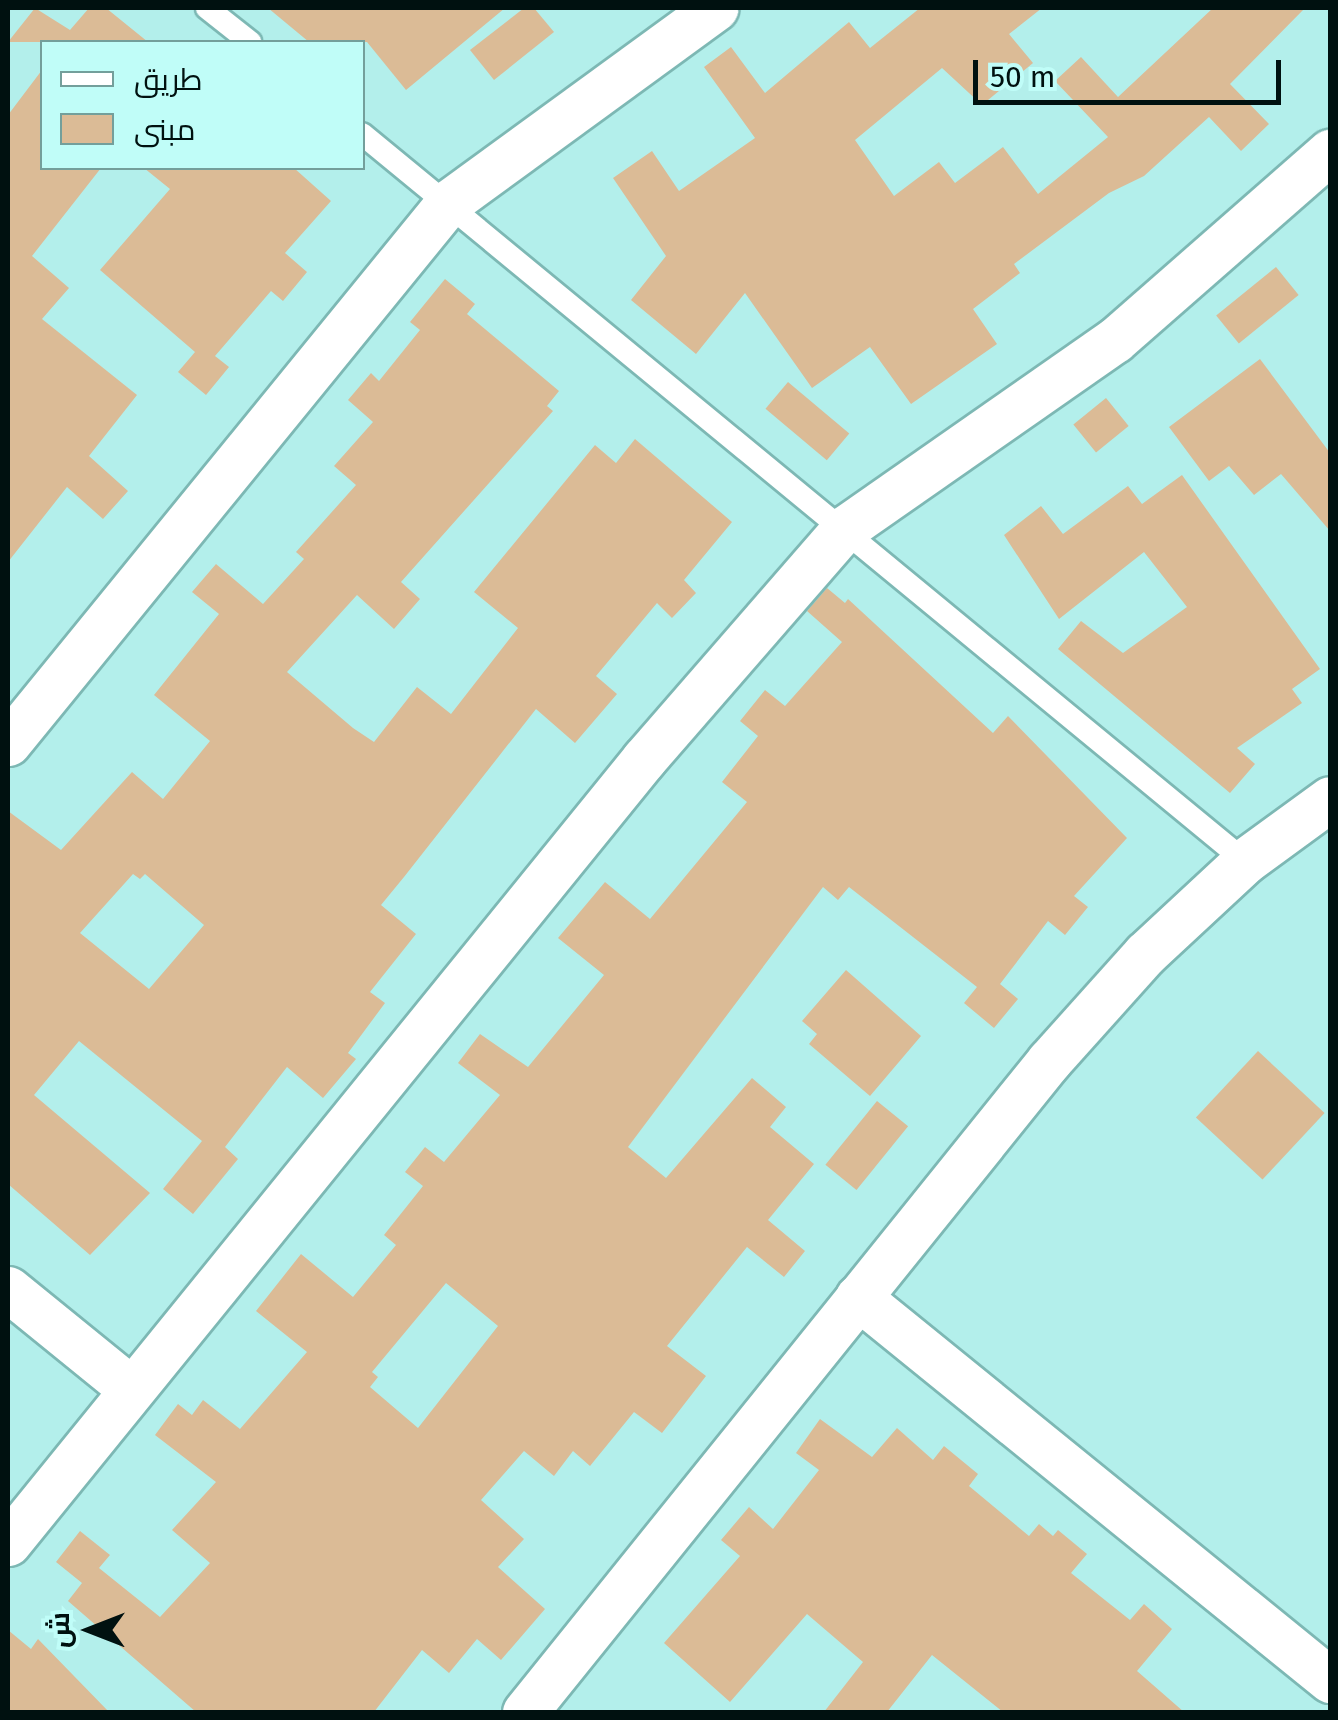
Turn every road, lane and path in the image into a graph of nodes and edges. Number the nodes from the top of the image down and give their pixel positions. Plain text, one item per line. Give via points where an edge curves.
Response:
1 (207, 8) edge
2 (716, 8) edge
3 (247, 40) edge
4 (365, 136) edge
5 (1330, 152) edge
6 (448, 203) junction
7 (844, 529) junction
8 (8, 743) edge
9 (1330, 798) edge
10 (1245, 861) junction
11 (8, 1289) edge
12 (858, 1297) junction
13 (131, 1388) junction
14 (8, 1543) edge
15 (1330, 1680) edge
16 (546, 1705) edge

1 - 3 lane
2 - 6 street
4 - 6 lane
5 - 7 street via 1115,340
6 - 7 lane
6 - 8 street
7 - 10 lane
7 - 13 street via 644,759
9 - 10 street
10 - 12 street via 1145,954 1049,1060
11 - 13 street
12 - 15 street
12 - 16 street
13 - 14 street

